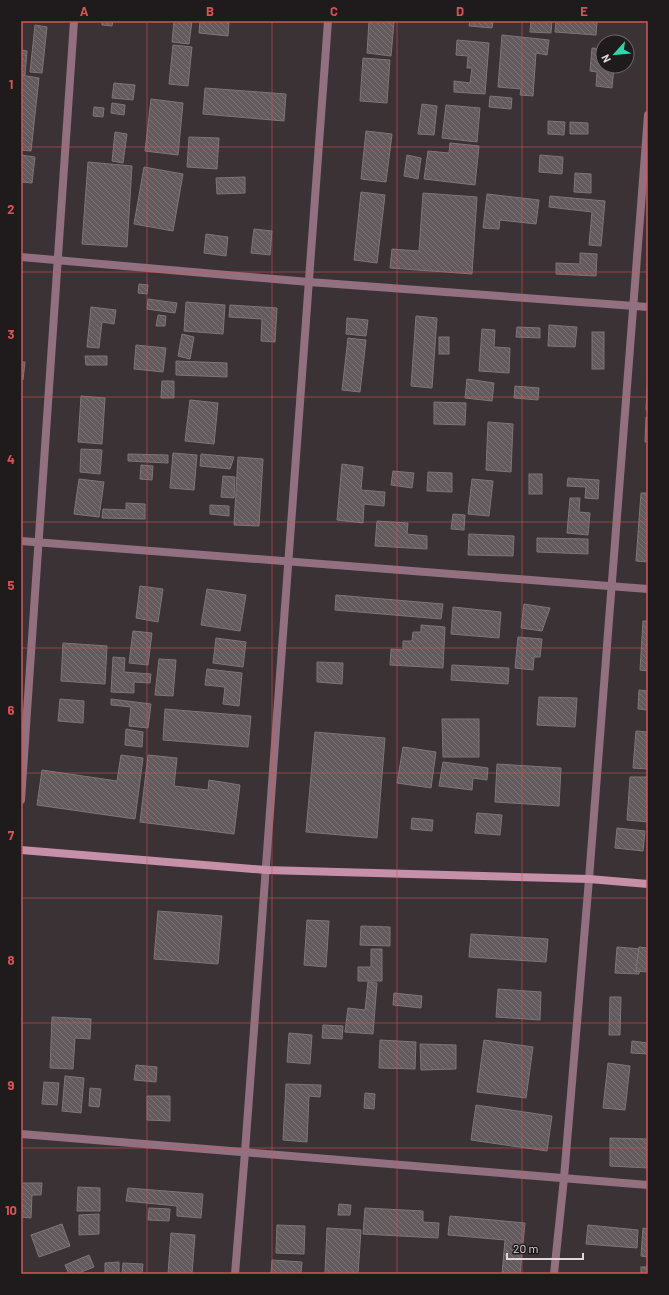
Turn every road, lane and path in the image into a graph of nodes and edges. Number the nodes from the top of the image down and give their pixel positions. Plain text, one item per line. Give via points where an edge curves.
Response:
1 (74, 21) edge
2 (328, 21) edge
3 (648, 115) edge
4 (21, 257) edge
5 (58, 260) junction
6 (308, 282) junction
7 (634, 306) junction
8 (648, 307) edge
9 (21, 541) edge
10 (37, 542) junction
11 (288, 561) junction
12 (612, 586) junction
13 (648, 589) edge
14 (21, 800) edge
15 (21, 850) edge
16 (266, 870) junction
17 (590, 879) junction
18 (648, 884) edge
19 (21, 1134) edge
20 (245, 1152) junction
21 (564, 1178) junction
22 (648, 1185) edge
23 (235, 1274) edge
24 (554, 1274) edge

1 - 5 street
2 - 6 street
3 - 7 street
4 - 5 street
5 - 6 street
5 - 10 street
6 - 7 street
6 - 11 street
7 - 8 street
7 - 12 street
9 - 10 street
10 - 11 street
10 - 14 street
11 - 12 street
11 - 16 street
12 - 13 street
12 - 17 street
15 - 16 street
16 - 17 street
16 - 20 street
17 - 18 street
17 - 21 street
19 - 20 street
20 - 21 street
20 - 23 street
21 - 22 street
21 - 24 street

